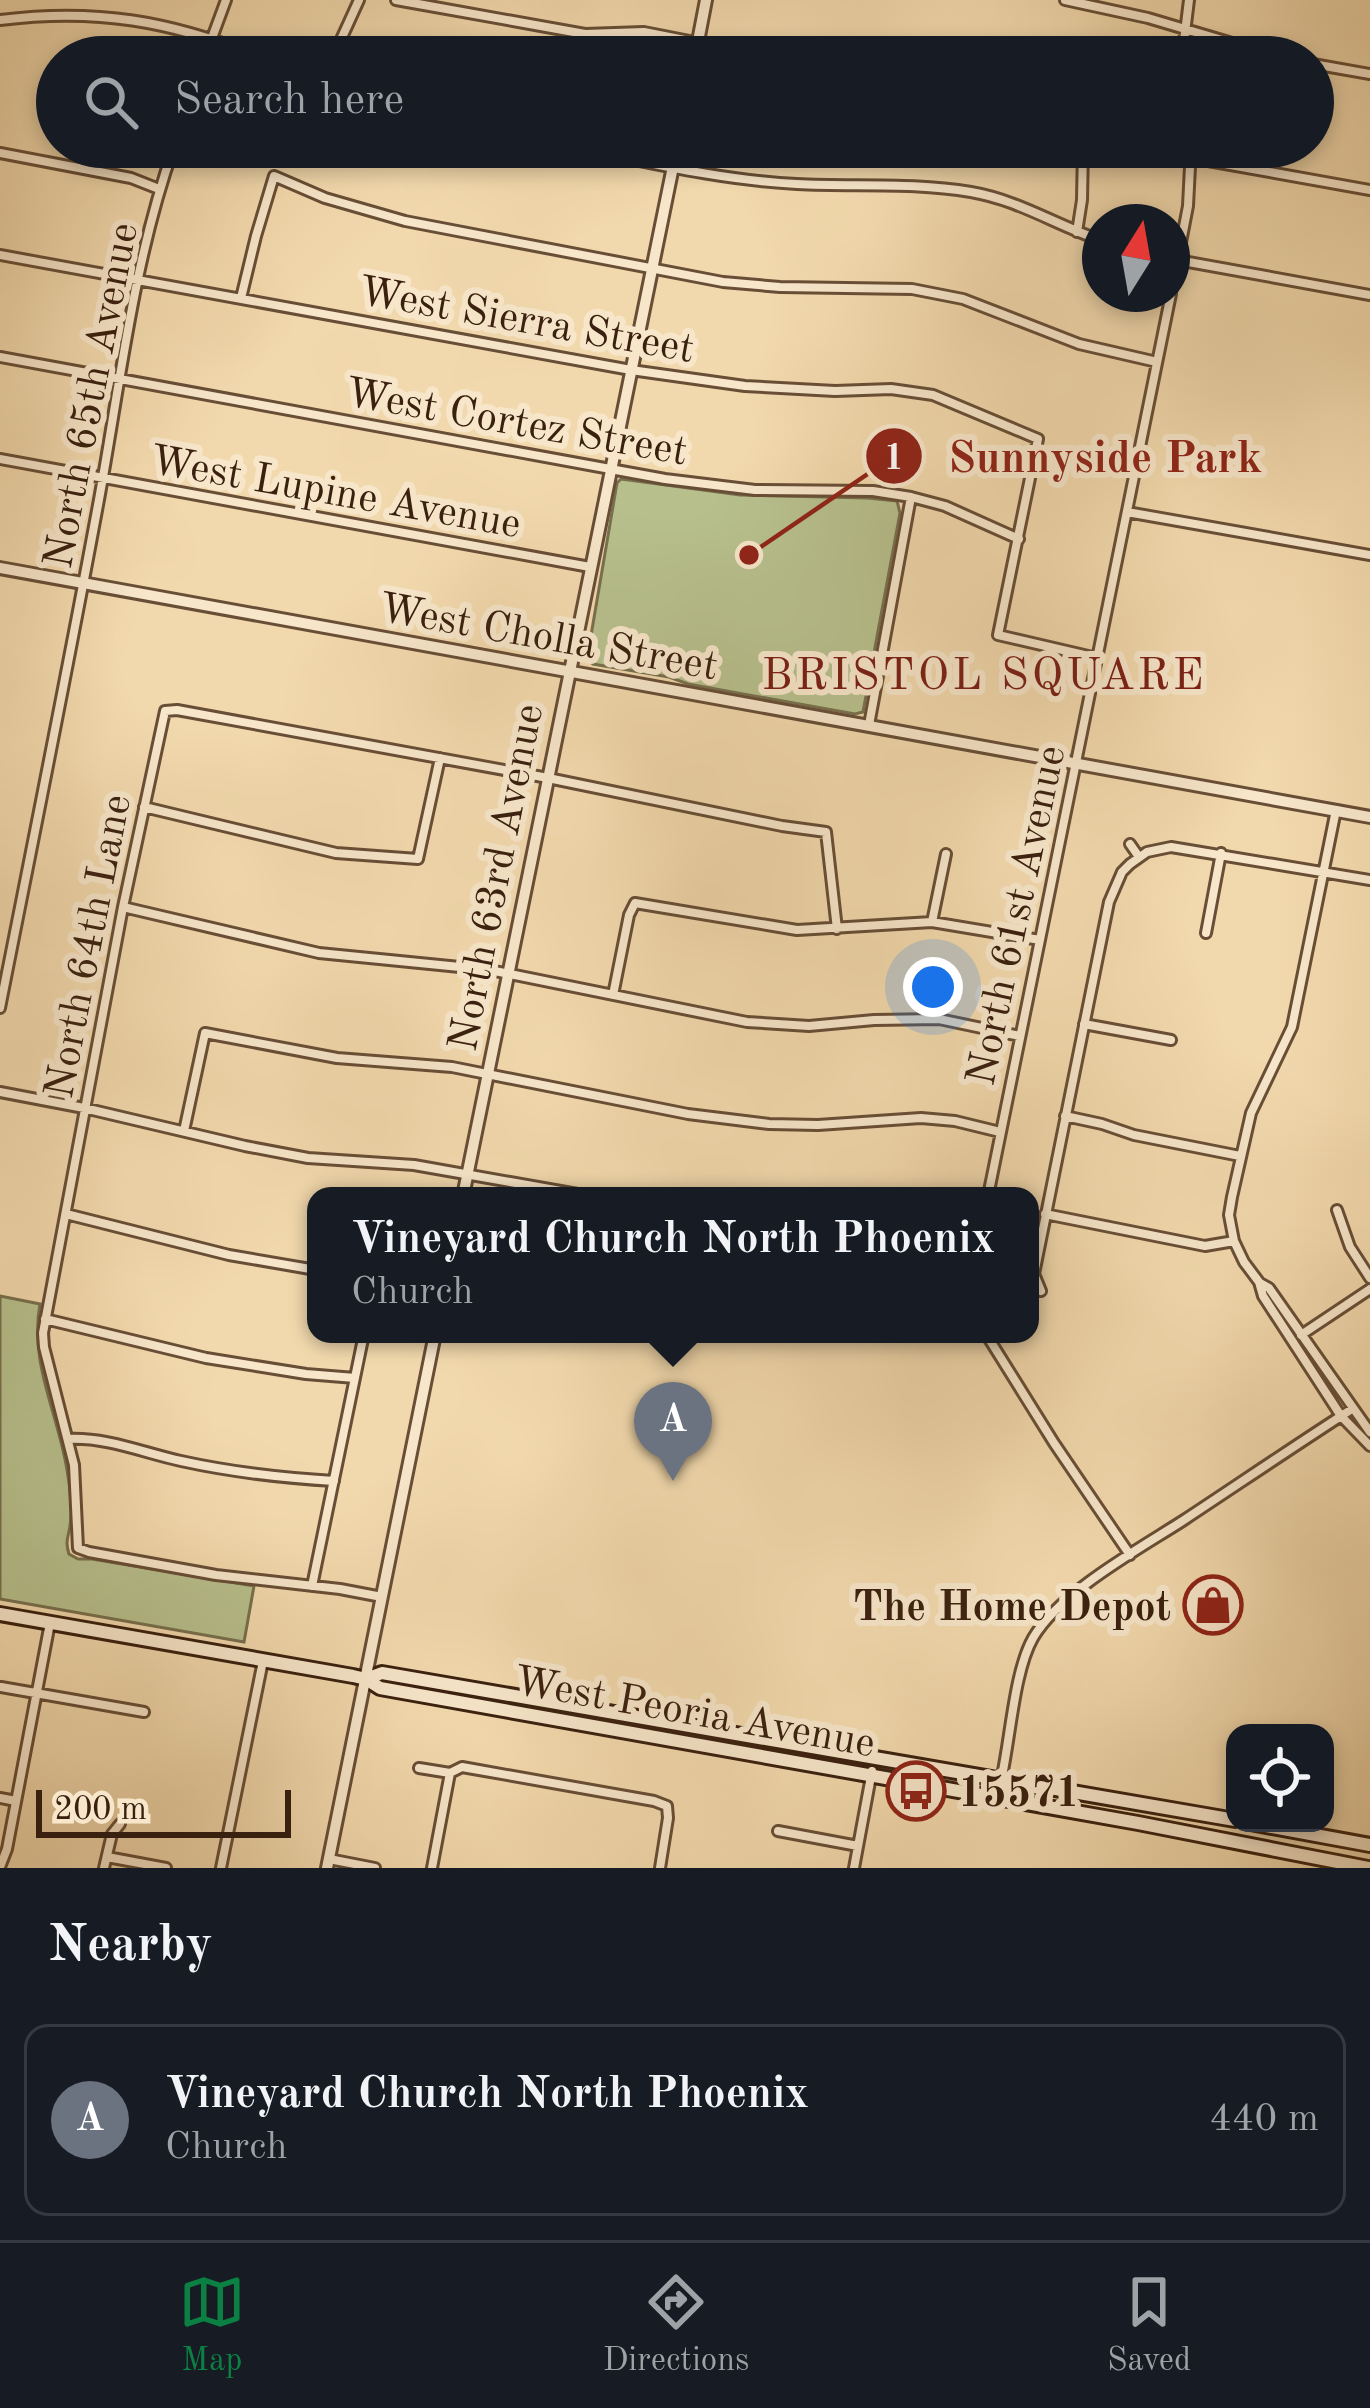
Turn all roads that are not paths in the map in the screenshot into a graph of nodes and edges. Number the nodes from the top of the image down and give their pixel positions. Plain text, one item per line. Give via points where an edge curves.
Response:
1 (226, 0) edge
2 (358, 0) edge
3 (396, 0) edge
4 (706, 0) edge
5 (1065, 0) edge
6 (1190, 0) edge
7 (0, 20) edge
8 (1185, 31) junction
9 (204, 36) edge
10 (213, 36) edge
11 (342, 36) edge
12 (666, 36) edge
13 (699, 36) edge
14 (1185, 36) edge
15 (1203, 36) edge
16 (1334, 68) edge
17 (1370, 74) edge
18 (0, 153) edge
19 (36, 160) edge
20 (80, 168) edge
21 (166, 168) edge
22 (673, 168) joint
23 (1083, 168) edge
24 (1190, 168) edge
25 (1266, 168) edge
26 (159, 189) junction
27 (1370, 190) edge
28 (1188, 204) edge
29 (1076, 232) junction
30 (1082, 234) edge
31 (0, 255) edge
32 (1190, 263) edge
33 (651, 268) junction
34 (139, 279) junction
35 (1370, 295) edge
36 (241, 298) junction
37 (1168, 312) edge
38 (0, 357) edge
39 (1157, 362) junction
40 (631, 370) junction
41 (121, 379) junction
42 (0, 459) edge
43 (611, 468) junction
44 (103, 477) junction
45 (911, 497) junction
46 (1126, 512) junction
47 (1019, 539) junction
48 (1370, 555) edge
49 (590, 567) junction
50 (0, 568) edge
51 (84, 583) junction
52 (1097, 658) junction
53 (569, 673) junction
54 (868, 725) junction
55 (440, 758) junction
56 (1076, 763) junction
57 (548, 778) junction
58 (144, 807) junction
59 (1336, 811) junction
60 (1370, 817) edge
61 (1130, 844) dead end
62 (946, 854) dead end
63 (1221, 854) junction
64 (1139, 857) junction
65 (1324, 872) junction
66 (1370, 880) edge
67 (123, 907) junction
68 (932, 922) junction
69 (837, 929) junction
70 (1206, 933) dead end
71 (1040, 940) junction
72 (5, 957) edge
73 (508, 974) junction
74 (613, 995) junction
75 (0, 1009) edge
76 (1084, 1024) junction
77 (1020, 1036) junction
78 (1171, 1040) dead end
79 (488, 1073) junction
80 (0, 1092) edge
81 (84, 1108) junction
82 (1065, 1116) junction
83 (184, 1131) junction
84 (1000, 1132) junction
85 (1240, 1156) junction
86 (468, 1174) junction
87 (465, 1187) edge
88 (540, 1187) edge
89 (990, 1187) edge
90 (1337, 1210) dead end
91 (65, 1214) junction
92 (1045, 1214) junction
93 (1234, 1241) junction
94 (1039, 1247) edge
95 (307, 1268) edge
96 (1370, 1278) edge
97 (1039, 1286) edge
98 (1370, 1289) edge
99 (1041, 1291) dead end
100 (45, 1319) junction
101 (1296, 1338) junction
102 (362, 1343) edge
103 (433, 1343) edge
104 (992, 1343) edge
105 (355, 1378) junction
106 (1352, 1409) junction
107 (1342, 1416) junction
108 (1370, 1432) edge
109 (68, 1439) junction
110 (1370, 1446) edge
111 (334, 1481) junction
112 (1130, 1556) junction
113 (312, 1586) junction
114 (382, 1597) junction
115 (0, 1614) edge
116 (50, 1623) junction
117 (263, 1661) junction
118 (366, 1679) junction
119 (1, 1687) edge
120 (38, 1694) junction
121 (144, 1712) dead end
122 (632, 1733) junction
123 (739, 1734) junction
124 (874, 1758) junction
125 (419, 1768) dead end
126 (450, 1773) junction
127 (871, 1775) junction
128 (1002, 1781) junction
129 (0, 1798) edge
130 (997, 1798) junction
131 (16, 1801) junction
132 (1189, 1813) junction
133 (1226, 1819) edge
134 (120, 1824) dead end
135 (778, 1831) dead end
136 (1185, 1832) junction
137 (1307, 1832) edge
138 (1370, 1842) edge
139 (858, 1846) junction
140 (105, 1863) edge
141 (328, 1863) edge
142 (0, 1867) edge
143 (166, 1868) edge
144 (221, 1868) edge
145 (375, 1868) edge
146 (432, 1868) edge
147 (659, 1868) edge
148 (854, 1868) edge
149 (1365, 1868) edge

1 - 10 street
2 - 11 street
3 - 12 street via 585,34
4 - 13 street
5 - 8 street
6 - 8 street
7 - 9 street via 102,15
8 - 14 street
8 - 15 street
16 - 17 street
18 - 19 street
20 - 26 street
21 - 26 street, North 65th Avenue
22 - 29 street via 759,182 972,192
22 - 33 street, North 63rd Avenue
23 - 29 street
24 - 28 street, North 61st Avenue
25 - 27 street
26 - 34 street, North 65th Avenue
29 - 30 street
31 - 34 street, West Sierra Street
32 - 35 street
33 - 36 street via 405,221 274,176
33 - 39 street via 780,287 935,293 1078,344
33 - 40 street, North 63rd Avenue
34 - 36 street, West Sierra Street
34 - 41 street, North 65th Avenue
36 - 40 street, West Sierra Street
37 - 39 street, North 61st Avenue
38 - 41 street, West Cortez Street
39 - 46 street, North 61st Avenue
40 - 43 street, North 63rd Avenue
40 - 47 street, West Sierra Street via 746,386 933,394 1039,440
41 - 43 street, West Cortez Street
41 - 44 street, North 65th Avenue
42 - 44 street, West Lupine Avenue
43 - 45 street, West Cortez Street via 754,490
43 - 49 street, North 63rd Avenue
44 - 49 street, West Lupine Avenue
44 - 51 street, North 65th Avenue
45 - 47 street, West Cortez Street
45 - 54 street
46 - 48 street
46 - 52 street, North 61st Avenue
47 - 52 street via 998,635
49 - 53 street, North 63rd Avenue
50 - 51 street, West Cholla Street
51 - 53 street, West Cholla Street
51 - 72 street, North 65th Avenue
52 - 56 street, North 61st Avenue
53 - 54 street, West Cholla Street
53 - 57 street, North 63rd Avenue
54 - 56 street, West Cholla Street
55 - 57 street
55 - 58 street, North 64th Lane via 165,711
55 - 58 street via 418,859 336,853
56 - 59 street, West Cholla Street
56 - 71 street, North 61st Avenue
57 - 69 street via 826,832
57 - 73 street, North 63rd Avenue
58 - 67 street, North 64th Lane
59 - 60 street, West Cholla Street
59 - 65 street
61 - 64 street
62 - 68 street
63 - 64 street via 1171,847
63 - 65 street
63 - 70 street
64 - 76 street via 1113,889
65 - 66 street
65 - 85 street via 1292,1027
67 - 73 street via 319,953
67 - 81 street, North 64th Lane
68 - 69 street
68 - 71 street
69 - 74 street via 797,931 635,903
71 - 77 street, North 61st Avenue
72 - 75 street, North 65th Avenue
73 - 74 street
73 - 79 street, North 63rd Avenue
74 - 77 street via 747,1022 939,1019
76 - 78 street
76 - 82 street
77 - 84 street, North 61st Avenue
79 - 83 street via 337,1058 205,1033
79 - 84 street via 769,1124 921,1118
79 - 86 street, North 63rd Avenue
80 - 81 street
81 - 83 street
81 - 91 street, North 64th Lane
82 - 85 street
82 - 92 street
83 - 86 street via 308,1157
84 - 89 street, North 61st Avenue
85 - 93 street via 1229,1215
86 - 87 street, North 63rd Avenue
86 - 88 street
90 - 96 street
91 - 95 street
91 - 100 street, North 64th Lane
92 - 93 street via 1205,1246
92 - 94 street
93 - 101 street
97 - 99 street
98 - 101 street
100 - 105 street via 206,1358
100 - 109 street, North 64th Lane via 44,1347
101 - 106 street
101 - 107 street
102 - 105 street
103 - 114 street
104 - 112 street
105 - 111 street
106 - 107 street
106 - 108 street
107 - 110 street
107 - 112 street
109 - 111 street
109 - 113 street, North 64th Lane via 78,1548
111 - 113 street
112 - 128 street via 1066,1600 1033,1639
113 - 114 street
114 - 118 street
115 - 116 main road, West Peoria Avenue
116 - 117 main road, West Peoria Avenue
116 - 120 street
117 - 118 main road, West Peoria Avenue
117 - 144 street
118 - 122 main road, West Peoria Avenue via 380,1688
118 - 123 main road, West Peoria Avenue via 382,1673
118 - 141 street
119 - 120 street
120 - 121 street
120 - 131 street
122 - 123 main road via 728,1742
122 - 127 main road, West Peoria Avenue
123 - 124 main road, West Peoria Avenue
124 - 127 street
124 - 128 main road, West Peoria Avenue
125 - 126 street
126 - 146 street
126 - 147 street via 462,1767 667,1806
127 - 130 main road, West Peoria Avenue
127 - 139 street
128 - 130 street
128 - 132 main road, West Peoria Avenue
129 - 131 street
130 - 136 main road, West Peoria Avenue
131 - 142 street
132 - 133 main road, West Peoria Avenue
132 - 136 main road
134 - 140 street
135 - 139 street
136 - 149 main road, West Peoria Avenue
137 - 138 main road
138 - 149 main road
139 - 148 street
140 - 143 street
141 - 145 street

